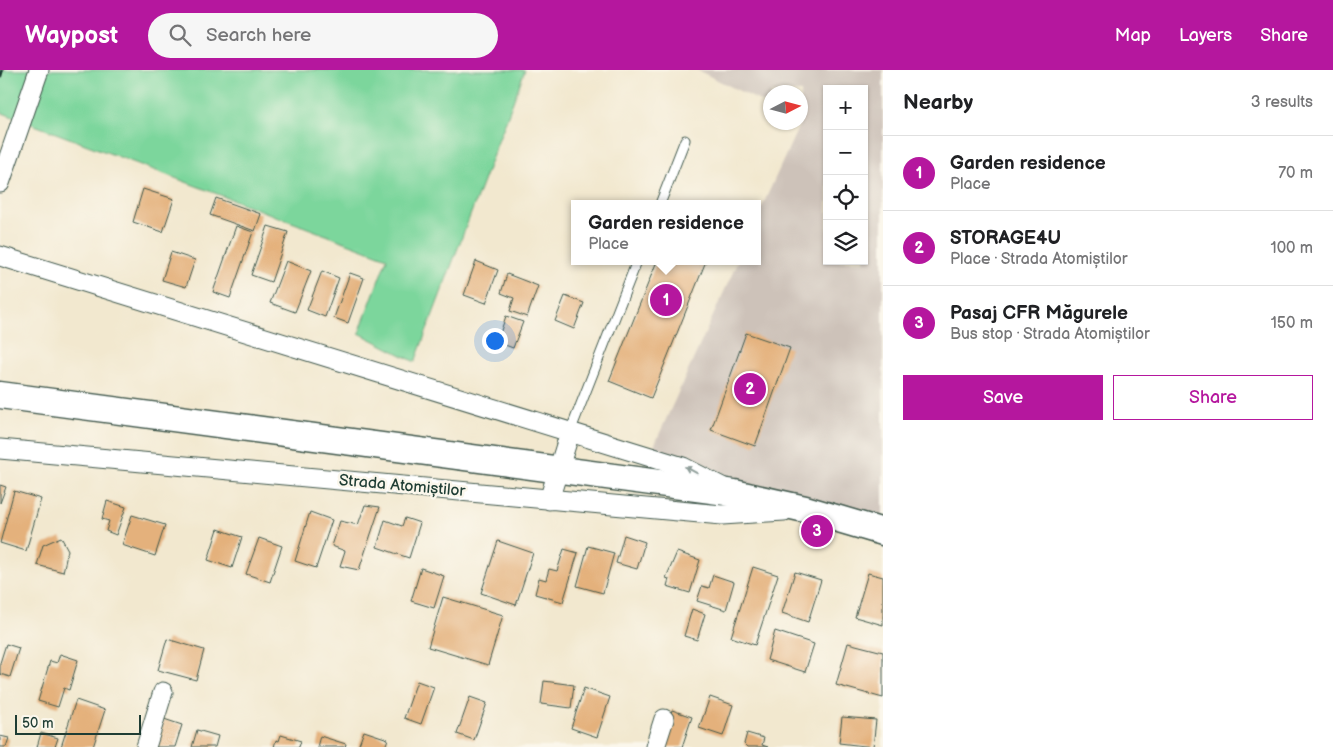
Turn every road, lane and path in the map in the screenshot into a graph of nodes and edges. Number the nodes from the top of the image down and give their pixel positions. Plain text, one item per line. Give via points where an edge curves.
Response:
1 (39, 70) edge
2 (685, 140) dead end
3 (0, 183) edge
4 (662, 200) edge
5 (0, 256) edge
6 (635, 265) edge
7 (0, 395) edge
8 (570, 432) junction
9 (0, 449) edge
10 (558, 470) junction
11 (734, 493) junction
12 (549, 500) junction
13 (805, 509) junction
14 (883, 532) edge
15 (163, 692) dead end
16 (664, 719) dead end
17 (146, 747) edge
18 (655, 747) edge

1 - 3 street
2 - 4 lane
5 - 8 street, Strada Atomiștilor
6 - 8 lane
7 - 10 main road, Strada Atomiștilor
8 - 10 street
11 -> 8 street, Strada Atomiștilor via 683,467
9 - 12 street, Strada Atomiștilor
10 - 11 main road, Strada Atomiștilor
10 - 12 street
11 - 13 main road, Strada Atomiștilor
12 - 13 street, Strada Atomiștilor via 722,515
13 - 14 main road, Strada Atomiștilor
15 - 17 street
16 - 18 street

